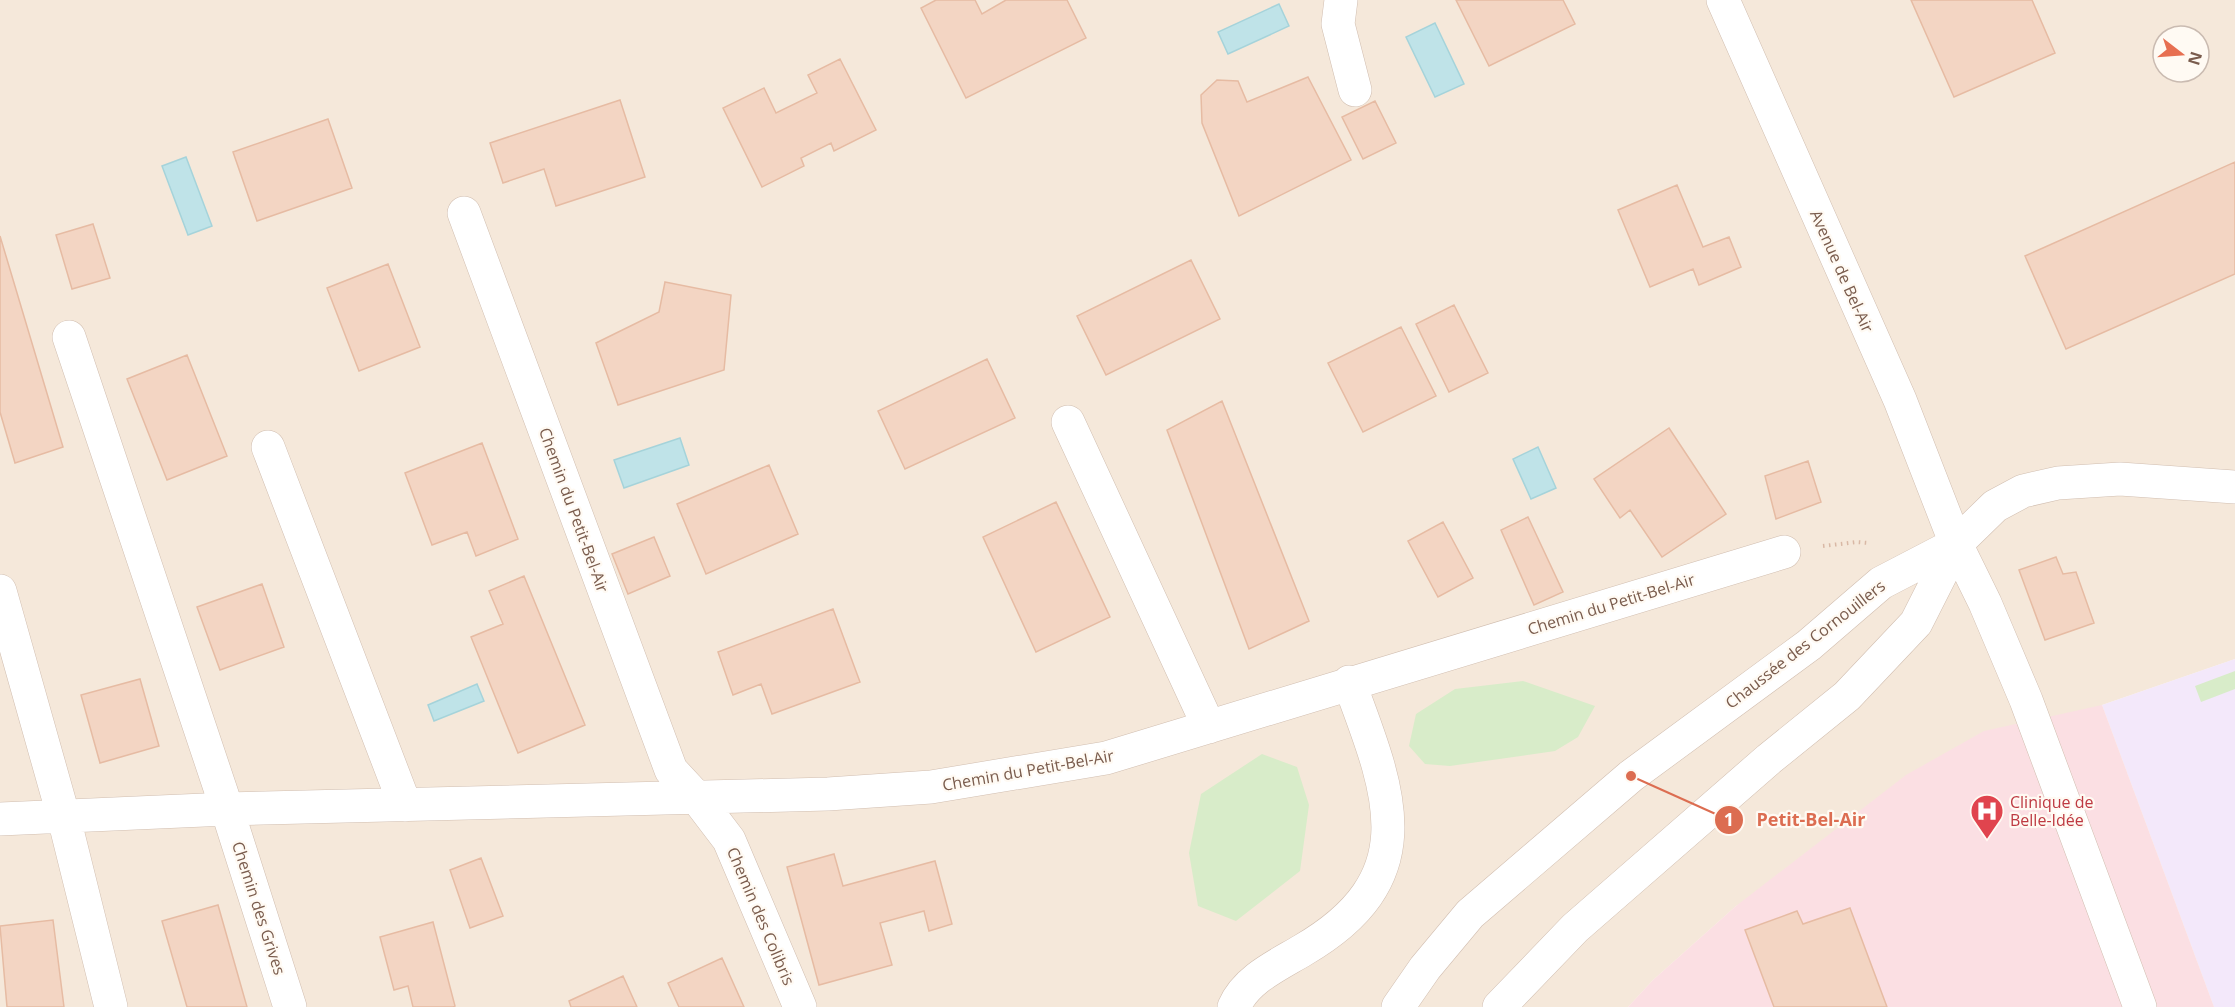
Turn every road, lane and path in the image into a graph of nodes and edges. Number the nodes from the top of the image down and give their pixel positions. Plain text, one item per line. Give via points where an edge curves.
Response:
1 (1341, 0) edge
2 (1723, 0) edge
3 (1355, 90) dead end
4 (464, 213) dead end
5 (69, 337) dead end
6 (1068, 422) dead end
7 (268, 447) dead end
8 (2235, 487) edge
9 (1875, 544) dead end
10 (1956, 544) junction
11 (1784, 552) joint
12 (0, 591) edge
13 (1349, 682) junction
14 (1209, 727) junction
15 (697, 798) junction
16 (405, 805) junction
17 (227, 809) junction
18 (64, 818) junction
19 (0, 819) edge
20 (111, 1007) edge
21 (290, 1007) edge
22 (800, 1007) edge
23 (1234, 1007) edge
24 (1398, 1007) edge
25 (1499, 1007) edge
26 (2139, 1007) edge

1 - 3 street via 1338,24
2 - 10 street, Avenue de Bel-Air via 1900,400
4 - 15 street, Chemin du Petit-Bel-Air via 671,770
5 - 17 street
6 - 14 street
7 - 16 street
8 - 10 street via 2120,479 2058,483 2023,491 1995,506
9 - 11 path via 1857,542
10 - 24 street, Chaussée des Cornouillers via 1881,583 1809,645 1631,776 1470,914
10 - 25 street via 1916,623 1847,696 1575,928
10 - 26 street, Avenue de Bel-Air via 2026,700
11 - 13 street, Chemin du Petit-Bel-Air
12 - 18 street
13 - 14 street, Chemin du Petit-Bel-Air
13 - 23 street via 1372,744 1386,799 1390,830 1385,860 1366,899 1350,917 1256,978
14 - 15 street, Chemin du Petit-Bel-Air via 1106,758 931,787
15 - 16 street, Chemin du Petit-Bel-Air
15 - 22 street, Chemin des Colibris via 729,840
16 - 17 street, Chemin du Petit-Bel-Air
17 - 18 street, Chemin du Petit-Bel-Air
17 - 21 street, Chemin des Grives
18 - 19 street, Chemin du Petit-Bel-Air
18 - 20 street

